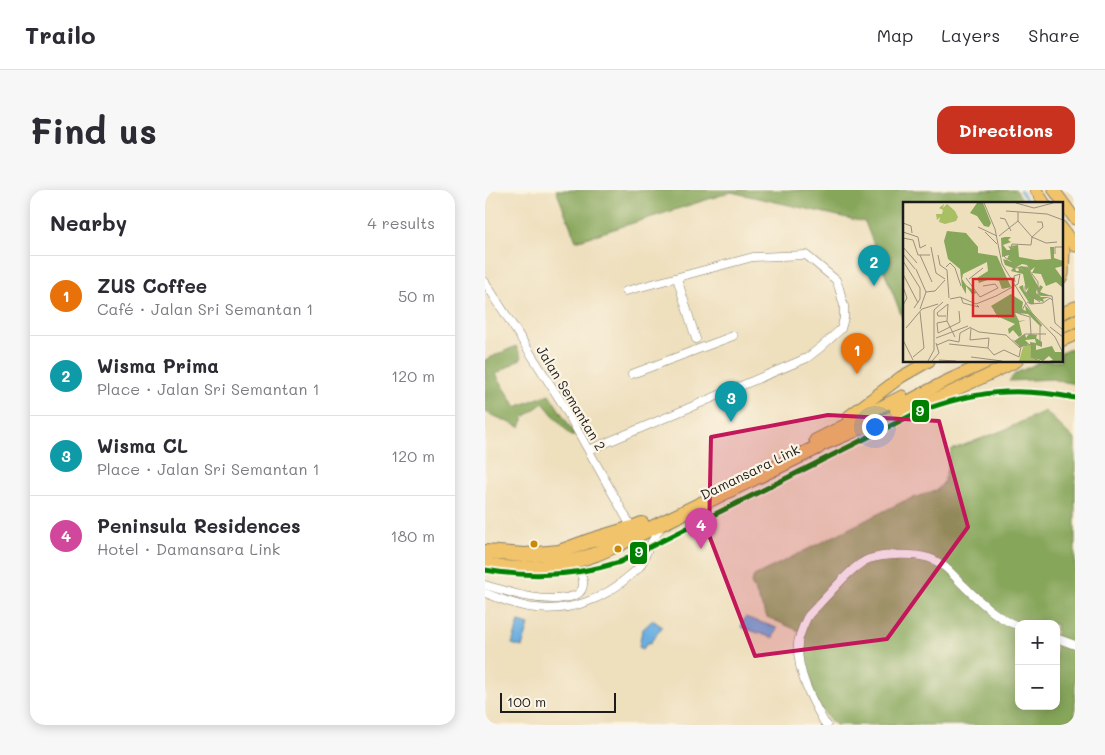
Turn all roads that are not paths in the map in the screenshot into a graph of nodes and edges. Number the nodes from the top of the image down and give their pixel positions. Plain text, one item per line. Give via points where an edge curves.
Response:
1 (1036, 190) edge
2 (1054, 190) edge
3 (1044, 202) edge
4 (1063, 202) edge
5 (1063, 202) edge
6 (1075, 219) edge
7 (1063, 230) edge
8 (1063, 246) edge
9 (1075, 246) edge
10 (1063, 274) edge
11 (677, 278) junction
12 (485, 282) edge
13 (626, 291) dead end
14 (1075, 307) edge
15 (1063, 313) edge
16 (1075, 321) edge
17 (1063, 327) edge
18 (1075, 335) edge
19 (733, 336) dead end
20 (696, 339) dead end
21 (1063, 340) edge
22 (927, 362) edge
23 (970, 362) edge
24 (988, 362) edge
25 (1015, 362) edge
26 (632, 374) dead end
27 (816, 444) junction
28 (589, 450) junction
29 (664, 522) junction
30 (633, 528) junction
31 (485, 552) edge
32 (485, 564) edge
33 (547, 567) junction
34 (485, 585) edge
35 (485, 593) edge
36 (1015, 624) edge
37 (1060, 639) edge
38 (1075, 645) edge
39 (827, 725) edge

1 - 3 main road
2 - 4 main road
5 - 6 main road
7 - 9 main road
8 - 10 main road
11 - 13 street
11 - 20 street
11 - 28 street via 753,256 806,255 836,280 844,306 841,329 807,358
12 - 28 street, Jalan Semantan 2
14 - 15 main road
16 - 17 main road
18 - 21 main road
19 - 26 street
22 - 27 main road via 901,377
23 - 27 main road
24 - 27 main road
25 - 27 main road via 967,386
27 - 29 highway, Damansara Link
27 - 30 highway, Damansara Link
28 - 30 street, Jalan Semantan 2
29 - 33 highway, Damansara Link via 595,554
29 - 35 street via 640,566 603,596 570,607 551,609 522,606
30 - 31 highway, Damansara Link via 559,552 525,555
32 - 33 highway, Damansara Link via 526,569
33 - 34 street via 565,565 576,569 583,580 580,592 566,598 526,597
36 - 39 street via 992,611 946,566 930,558 906,554 869,559 856,567 807,617 798,643 810,698
37 - 38 street

